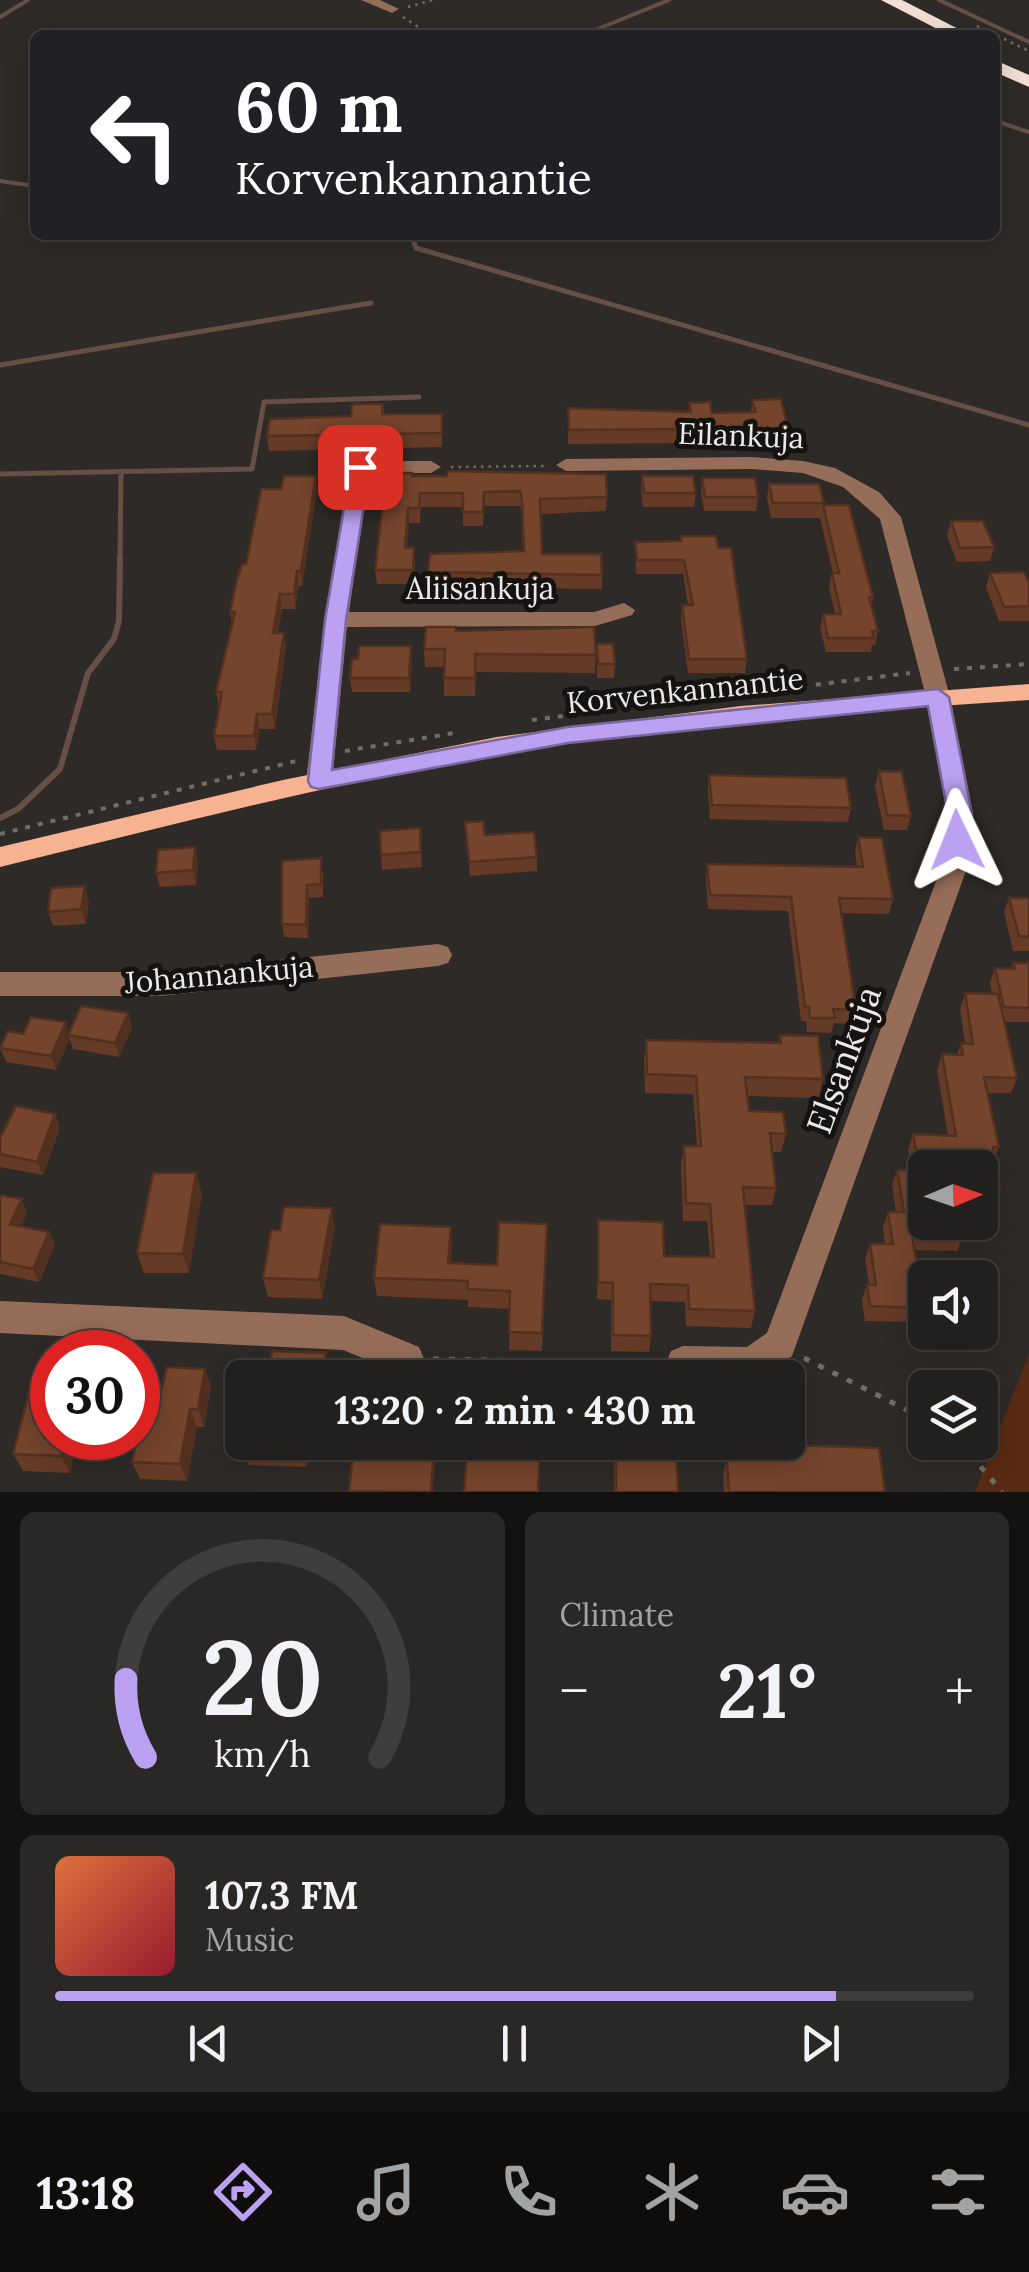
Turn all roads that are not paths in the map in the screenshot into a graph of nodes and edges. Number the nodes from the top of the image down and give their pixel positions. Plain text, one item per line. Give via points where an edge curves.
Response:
1 (368, 0) edge
2 (865, 0) edge
3 (889, 0) edge
4 (392, 9) road end
5 (925, 30) edge
6 (952, 30) edge
7 (1000, 54) edge
8 (1000, 68) edge
9 (1029, 68) edge
10 (1029, 82) edge
11 (566, 465) road end
12 (431, 466) road end
13 (624, 610) dead end
14 (336, 620) junction
15 (1029, 692) edge
16 (938, 697) junction
17 (319, 781) junction
18 (0, 857) edge
19 (438, 956) dead end
20 (0, 984) edge
21 (0, 1317) edge
22 (407, 1358) road end
23 (758, 1360) edge

1 - 4 street
2 - 5 highway
3 - 6 highway
7 - 9 highway
8 - 10 highway
11 - 16 street, Eilankuja via 780,462 859,486 890,516
12 - 14 street via 360,467
13 - 14 street, Aliisankuja via 595,619
14 - 17 street
15 - 16 main road, Korvenkannantie
16 - 17 main road, Korvenkannantie via 568,735
16 - 23 street, Elsankuja via 960,814 954,868 780,1344
17 - 18 main road, Korvenkannantie
19 - 20 street, Johannankuja via 160,984
21 - 22 street via 344,1333

